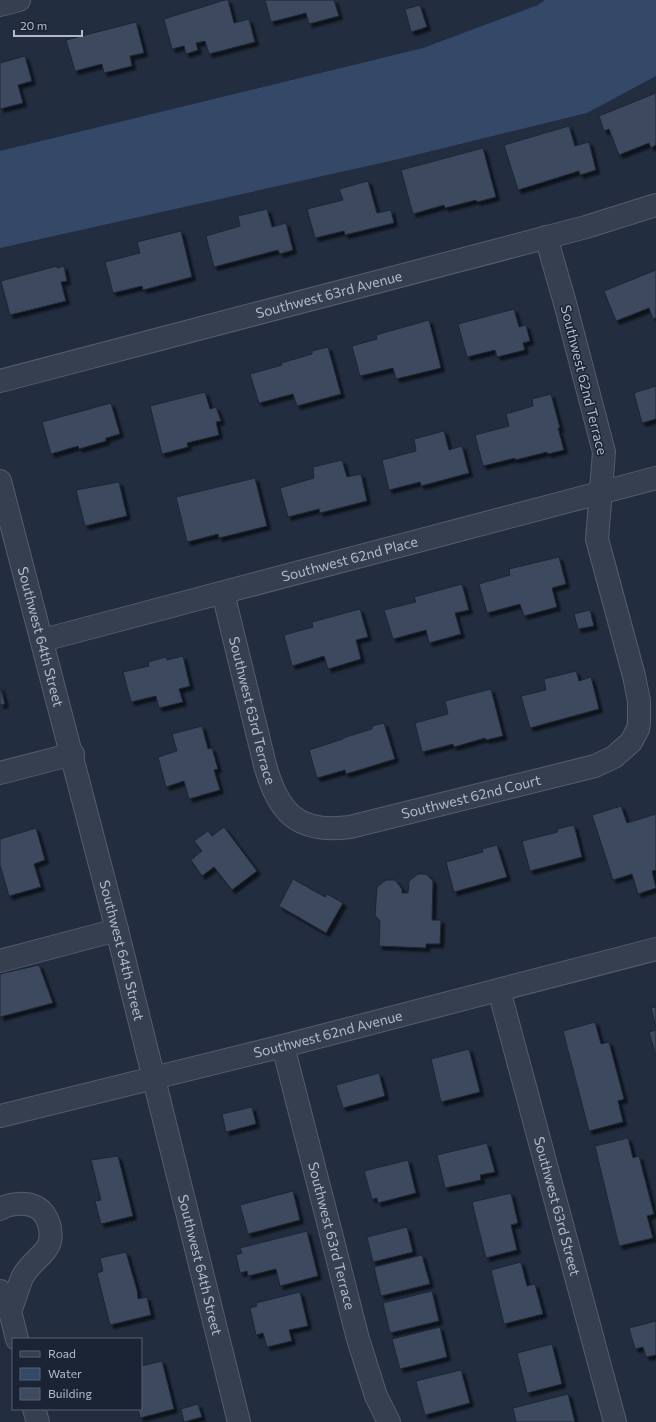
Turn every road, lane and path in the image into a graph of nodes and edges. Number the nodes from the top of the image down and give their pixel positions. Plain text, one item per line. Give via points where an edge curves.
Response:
1 (19, 0) edge
2 (0, 5) edge
3 (656, 205) edge
4 (546, 237) junction
5 (0, 381) edge
6 (656, 478) edge
7 (0, 481) edge
8 (602, 493) junction
9 (223, 593) junction
10 (43, 640) junction
11 (635, 736) joint
12 (73, 754) junction
13 (0, 773) edge
14 (297, 820) joint
15 (118, 930) junction
16 (656, 949) edge
17 (0, 961) edge
18 (499, 990) junction
19 (283, 1046) junction
20 (154, 1078) junction
21 (0, 1116) edge
22 (0, 1209) edge
23 (0, 1290) edge
24 (10, 1310) junction
25 (17, 1338) edge
26 (34, 1410) edge
27 (38, 1422) edge
28 (239, 1422) edge
29 (389, 1422) edge
30 (615, 1422) edge

1 - 2 street
3 - 4 street, Southwest 63rd Avenue
4 - 5 street, Southwest 63rd Avenue
4 - 8 street, Southwest 62nd Terrace via 604,452
6 - 8 street, Southwest 62nd Place
7 - 10 street, Southwest 64th Street
8 - 9 street, Southwest 62nd Place
8 - 11 street, Southwest 62nd Terrace via 597,539 638,696 639,722
9 - 10 street, Southwest 62nd Place
9 - 14 street, Southwest 63rd Terrace via 269,777 278,801
10 - 12 street, Southwest 64th Street
11 - 14 street, Southwest 62nd Court via 624,750 595,766 350,827 319,828
12 - 13 street
12 - 15 street, Southwest 64th Street
15 - 17 street
15 - 20 street, Southwest 64th Street
16 - 18 street, Southwest 62nd Avenue
18 - 19 street, Southwest 62nd Avenue
18 - 30 street, Southwest 63rd Street
19 - 20 street, Southwest 62nd Avenue
19 - 29 street, Southwest 63rd Terrace via 358,1339 376,1396
20 - 21 street, Southwest 62nd Avenue
20 - 28 street, Southwest 64th Street
22 - 24 street via 13,1204 36,1207 43,1212 52,1233 47,1249 22,1277
23 - 24 street
24 - 25 street
26 - 27 street

